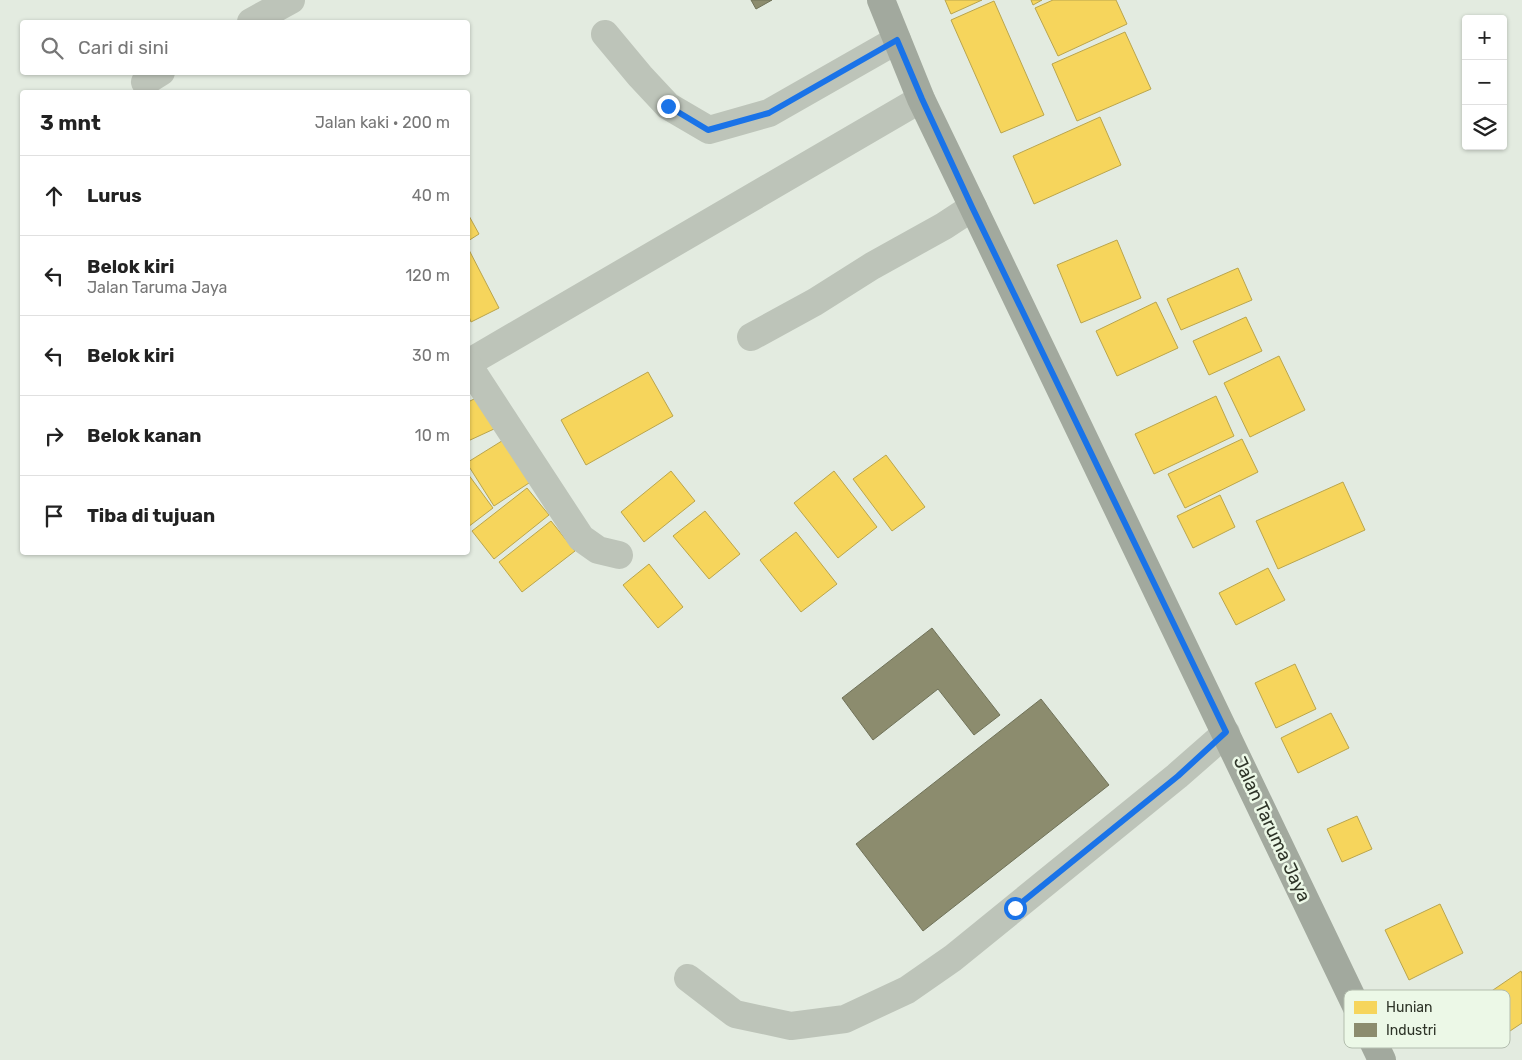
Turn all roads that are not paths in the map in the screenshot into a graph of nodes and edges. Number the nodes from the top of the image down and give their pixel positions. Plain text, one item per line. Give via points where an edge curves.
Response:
1 (291, 0) edge
2 (881, 0) edge
3 (255, 20) edge
4 (605, 34) dead end
5 (897, 40) junction
6 (922, 99) junction
7 (972, 207) junction
8 (751, 336) dead end
9 (470, 363) edge
10 (470, 367) edge
11 (618, 556) dead end
12 (1226, 732) junction
13 (688, 978) dead end
14 (1349, 990) edge
15 (1376, 1048) edge
16 (1382, 1060) edge

1 - 3 street
2 - 5 main road, Jalan Taruma Jaya
4 - 5 street via 668,106 708,130 769,113
5 - 6 main road, Jalan Taruma Jaya
6 - 7 main road, Jalan Taruma Jaya
6 - 9 street
7 - 8 street via 815,302
7 - 12 main road, Jalan Taruma Jaya
10 - 11 street via 581,538 598,550
12 - 13 street via 1178,776 952,958 907,990 845,1019 791,1026 735,1014
12 - 14 main road, Jalan Taruma Jaya
15 - 16 main road, Jalan Taruma Jaya

